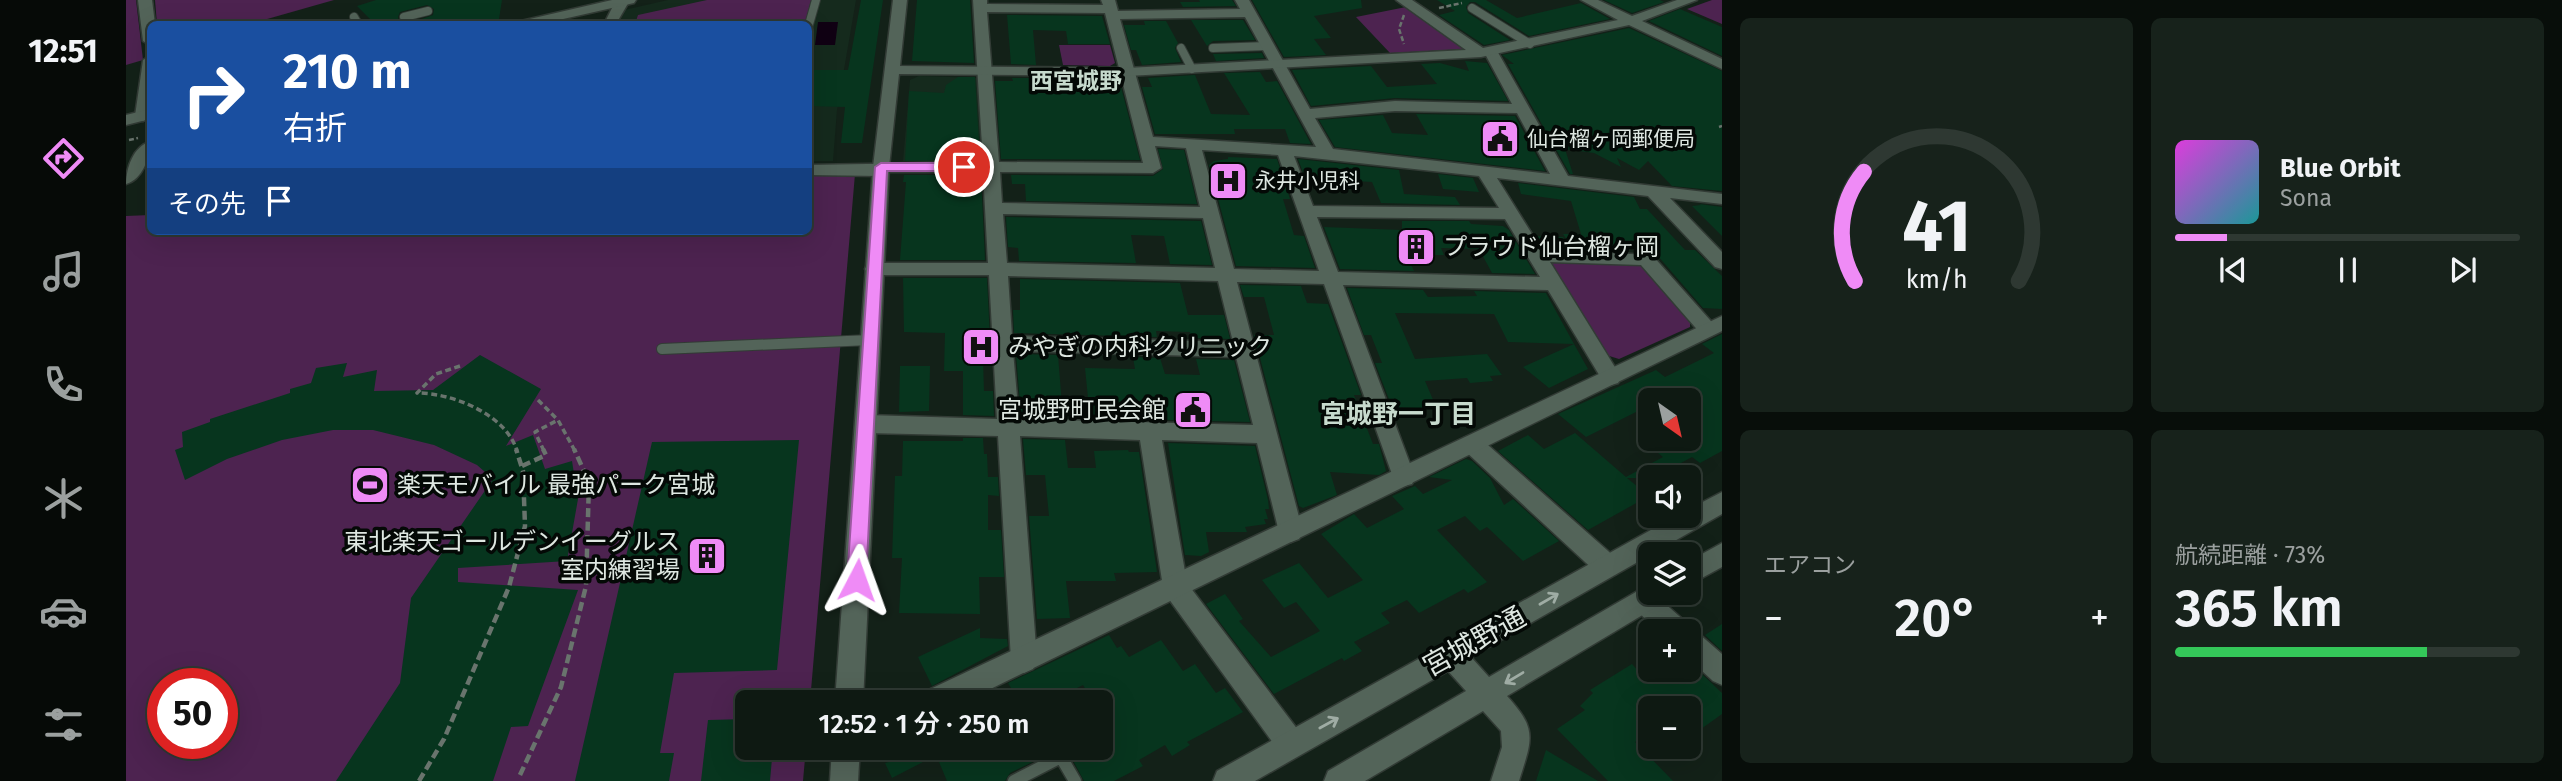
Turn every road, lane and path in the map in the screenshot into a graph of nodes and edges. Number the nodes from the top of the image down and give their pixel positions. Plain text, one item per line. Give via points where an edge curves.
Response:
1 (145, 0) edge
2 (816, 0) edge
3 (900, 0) edge
4 (1403, 0) edge
5 (1588, 0) edge
6 (1690, 0) edge
7 (624, 1) edge
8 (980, 4) edge
9 (1470, 5) joint
10 (1246, 6) edge
11 (1111, 8) edge
12 (428, 11) dead end
13 (1420, 11) junction
14 (148, 21) edge
15 (406, 21) edge
16 (539, 21) edge
17 (612, 21) edge
18 (810, 21) edge
19 (1630, 21) junction
20 (1530, 44) junction
21 (1267, 46) junction
22 (1181, 48) dead end
23 (1213, 48) dead end
24 (1405, 49) dead end
25 (1486, 53) junction
26 (1278, 65) junction
27 (1722, 65) edge
28 (1192, 69) junction
29 (891, 70) junction
30 (985, 71) junction
31 (1127, 72) junction
32 (1523, 109) junction
33 (1307, 114) junction
34 (147, 115) edge
35 (126, 120) edge
36 (1146, 141) junction
37 (1192, 142) junction
38 (1284, 150) junction
39 (147, 151) edge
40 (1327, 153) junction
41 (990, 167) junction
42 (881, 169) junction
43 (812, 170) edge
44 (1484, 170) junction
45 (1560, 178) junction
46 (126, 179) edge
47 (1653, 191) junction
48 (1722, 199) edge
49 (994, 208) junction
50 (1308, 211) junction
51 (1208, 213) junction
52 (1512, 214) junction
53 (1536, 256) junction
54 (1722, 263) edge
55 (874, 269) junction
56 (998, 269) junction
57 (1226, 276) junction
58 (1331, 278) junction
59 (1553, 284) junction
60 (1715, 326) edge
61 (870, 340) junction
62 (1003, 343) junction
63 (662, 349) dead end
64 (1243, 350) junction
65 (460, 366) dead end
66 (1611, 377) junction
67 (538, 400) dead end
68 (558, 420) junction
69 (867, 424) junction
70 (1009, 427) junction
71 (1150, 431) junction
72 (1264, 434) junction
73 (1472, 444) junction
74 (522, 466) junction
75 (1404, 477) junction
76 (1722, 502) edge
77 (1291, 532) junction
78 (1722, 554) edge
79 (1607, 566) junction
80 (1701, 567) edge
81 (1175, 587) junction
82 (1638, 604) edge
83 (1656, 605) edge
84 (1668, 619) edge
85 (1701, 653) edge
86 (1451, 655) junction
87 (1024, 660) junction
88 (1722, 672) edge
89 (850, 690) edge
90 (960, 690) edge
91 (1487, 694) junction
92 (1291, 744) junction
93 (846, 760) edge
94 (520, 775) dead end
95 (419, 781) edge
96 (845, 781) edge
97 (1014, 781) edge
98 (1075, 781) edge
99 (1227, 781) edge
100 (1338, 781) edge
101 (1505, 781) edge

1 - 14 street
2 - 18 lane
3 - 29 street
4 - 13 street
5 - 19 street
6 - 19 street
7 - 16 street
7 - 17 street
8 - 11 street
8 - 30 street
9 - 13 path
9 - 20 lane
10 - 11 street
10 - 21 street
11 - 31 street
12 - 15 lane via 404,17
13 - 24 path via 1401,19
13 - 25 street
19 - 20 street
19 - 27 street
20 - 25 street
21 - 23 lane
21 - 26 street
22 - 28 lane
25 - 26 street
25 - 32 street
26 - 28 street
26 - 33 street
28 - 31 street
29 - 30 street
29 - 42 street
30 - 31 street
30 - 41 street
31 - 36 street
32 - 33 street via 1395,106
32 - 45 street
33 - 40 street
34 - 35 street
36 - 37 street
36 - 41 street via 1153,168
37 - 38 street
37 - 51 street
38 - 40 street
38 - 50 street
39 - 46 street
40 - 44 street
41 - 42 street
41 - 49 street
42 - 43 street
42 - 55 street
44 - 45 street
44 - 52 street
45 - 47 street
47 - 48 street
47 - 54 street
49 - 51 street
49 - 56 street
50 - 52 street
50 - 58 street
51 - 57 street
52 - 53 street
53 - 59 street
53 - 60 street via 1646,259
55 - 56 street
55 - 61 street
56 - 57 street
56 - 62 street
57 - 58 street
57 - 64 street
58 - 59 street
58 - 75 street
59 - 66 street
60 - 66 street
61 - 63 lane
61 - 69 street
62 - 64 street
62 - 70 street
64 - 72 street
65 - 74 path via 433,374 417,393 434,393 496,422 511,437
66 - 73 street
67 - 68 path
68 - 74 path via 535,432 546,455
68 - 94 path via 589,482 586,586 561,687
69 - 70 street
69 - 89 street
70 - 71 street
70 - 87 street
71 - 72 street
71 - 81 street
72 - 77 street
73 - 75 street
73 - 79 street
74 - 95 path via 525,526 509,587 444,739
75 - 77 street
76 - 79 street, 宮城野通
77 - 81 street
78 - 80 street
86 -> 79 street, 宮城野通
81 - 87 street
81 - 92 street
82 -> 91 street, 宮城野通
83 - 84 street
85 - 88 street
86 - 91 street
92 -> 86 street, 宮城野通
87 - 90 street
91 - 100 street, 宮城野通
91 - 101 street via 1515,726 1516,747
92 - 99 street, 宮城野通
93 - 96 street
97 - 98 lane via 1062,757

